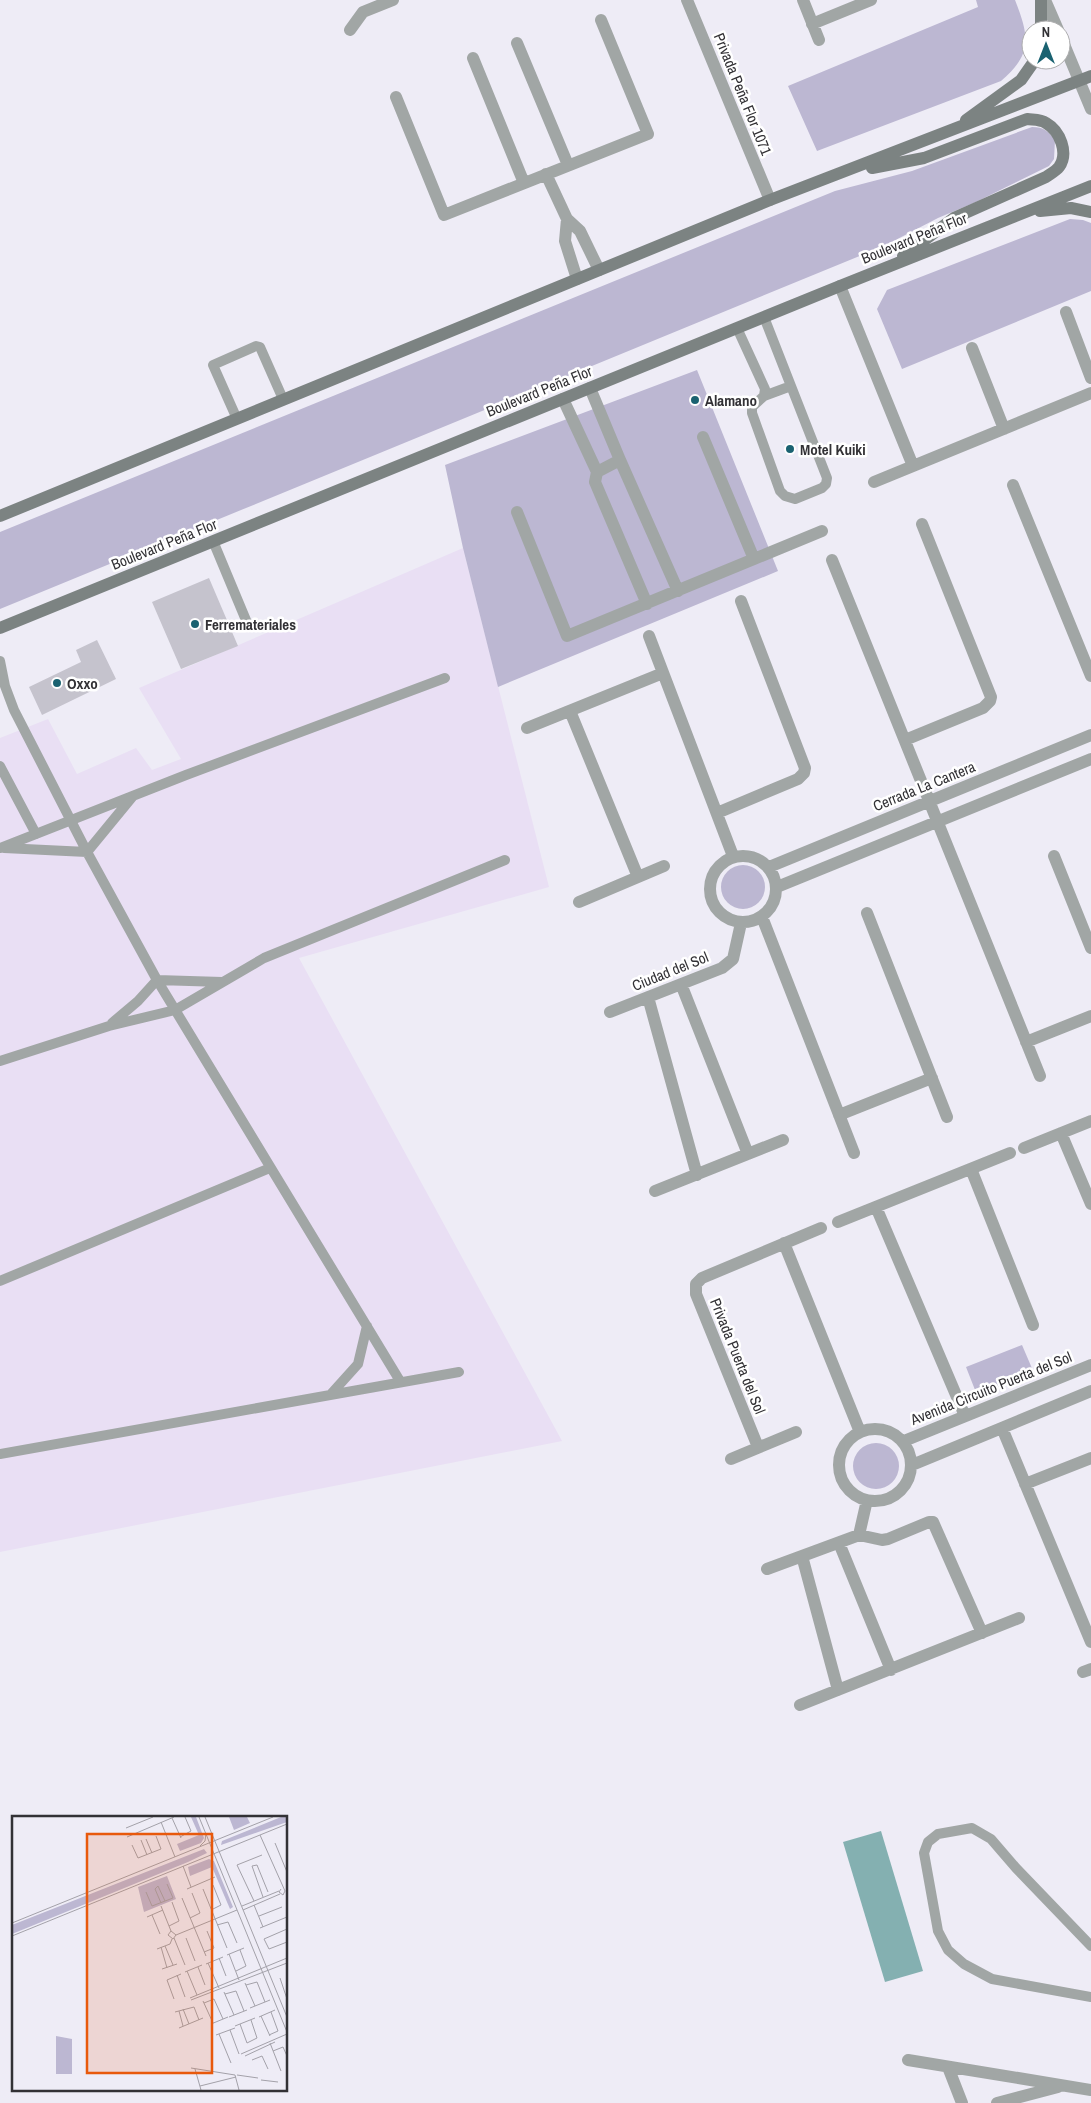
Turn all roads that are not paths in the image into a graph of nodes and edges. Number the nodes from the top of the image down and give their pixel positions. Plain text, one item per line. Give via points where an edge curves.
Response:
1 (393, 0) edge
2 (687, 0) edge
3 (803, 0) edge
4 (871, 0) edge
5 (1043, 0) edge
6 (601, 20) dead end
7 (1041, 20) edge
8 (1053, 20) edge
9 (812, 24) junction
10 (350, 30) dead end
11 (819, 40) dead end
12 (516, 42) dead end
13 (1071, 54) edge
14 (473, 58) dead end
15 (1028, 70) edge
16 (1085, 78) edge
17 (396, 97) dead end
18 (1091, 109) edge
19 (952, 130) junction
20 (568, 165) junction
21 (843, 173) junction
22 (546, 174) junction
23 (524, 183) junction
24 (1091, 186) edge
25 (770, 200) junction
26 (1091, 212) edge
27 (1011, 217) junction
28 (567, 220) junction
29 (889, 266) junction
30 (599, 270) junction
31 (577, 279) junction
32 (840, 286) junction
33 (1066, 312) dead end
34 (764, 317) junction
35 (737, 328) junction
36 (972, 348) dead end
37 (1091, 378) edge
38 (791, 386) junction
39 (590, 388) junction
40 (1091, 393) edge
41 (764, 396) junction
42 (284, 399) junction
43 (563, 399) junction
44 (237, 419) junction
45 (1004, 429) junction
46 (703, 437) dead end
47 (620, 460) junction
48 (913, 466) junction
49 (597, 472) junction
50 (874, 482) dead end
51 (1013, 485) dead end
52 (517, 512) dead end
53 (0, 516) edge
54 (922, 524) dead end
55 (822, 531) dead end
56 (213, 541) junction
57 (754, 559) junction
58 (832, 560) dead end
59 (678, 591) junction
60 (741, 601) dead end
61 (647, 604) junction
62 (248, 625) dead end
63 (0, 628) edge
64 (649, 636) dead end
65 (0, 661) edge
66 (1090, 670) edge
67 (663, 673) junction
68 (445, 678) dead end
69 (570, 711) junction
70 (527, 728) dead end
71 (1091, 735) edge
72 (904, 740) junction
73 (1091, 759) edge
74 (0, 766) edge
75 (134, 795) junction
76 (929, 801) junction
77 (717, 813) junction
78 (70, 820) junction
79 (937, 822) junction
80 (36, 834) junction
81 (0, 848) edge
82 (87, 852) junction
83 (733, 856) junction
84 (1054, 856) dead end
85 (505, 860) dead end
86 (664, 866) dead end
87 (769, 867) junction
88 (638, 877) junction
89 (777, 887) junction
90 (580, 902) dead end
91 (867, 913) dead end
92 (762, 917) junction
93 (741, 922) junction
94 (1091, 948) edge
95 (157, 980) junction
96 (223, 982) junction
97 (681, 984) junction
98 (648, 997) junction
99 (175, 1010) junction
100 (610, 1012) dead end
101 (1091, 1016) edge
102 (109, 1026) junction
103 (1026, 1042) junction
104 (0, 1061) edge
105 (1040, 1076) dead end
106 (932, 1078) junction
107 (839, 1115) junction
108 (947, 1117) dead end
109 (1091, 1121) edge
110 (1061, 1133) junction
111 (783, 1140) dead end
112 (1024, 1148) dead end
113 (854, 1153) dead end
114 (1010, 1153) dead end
115 (748, 1154) junction
116 (270, 1168) junction
117 (970, 1169) junction
118 (697, 1175) junction
119 (655, 1191) dead end
120 (1091, 1204) edge
121 (876, 1207) junction
122 (838, 1222) dead end
123 (821, 1228) dead end
124 (784, 1244) junction
125 (0, 1281) edge
126 (1033, 1325) dead end
127 (367, 1326) junction
128 (1091, 1365) edge
129 (458, 1372) dead end
130 (400, 1381) junction
131 (1091, 1391) edge
132 (331, 1394) junction
133 (966, 1416) junction
134 (1002, 1428) junction
135 (796, 1432) dead end
136 (860, 1432) junction
137 (904, 1441) junction
138 (758, 1447) junction
139 (0, 1454) edge
140 (1091, 1458) edge
141 (731, 1459) dead end
142 (912, 1464) junction
143 (1025, 1484) junction
144 (867, 1500) junction
145 (859, 1536) junction
146 (839, 1543) junction
147 (802, 1556) junction
148 (768, 1569) dead end
149 (1019, 1618) dead end
150 (982, 1633) junction
151 (1091, 1642) edge
152 (891, 1670) junction
153 (838, 1690) junction
154 (800, 1705) dead end
155 (1091, 1946) edge
156 (1091, 1997) edge
157 (908, 2060) dead end
158 (948, 2067) junction
159 (1062, 2086) junction
160 (1091, 2090) edge
161 (962, 2103) edge
162 (997, 2103) edge

1 - 10 street via 363,12
2 - 25 street, Privada Peña Flor 1071
3 - 9 street
4 - 9 street
5 - 7 main road
5 - 8 street
6 - 20 street via 648,134
9 - 11 street
12 - 20 street
13 - 16 street
14 - 23 street
15 - 19 main road via 1021,80
16 - 18 street
16 - 19 main road
17 - 23 street via 444,215
19 - 21 main road
20 - 22 street
21 - 25 main road
21 - 29 main road via 924,158 1027,119 1047,123 1062,141 1063,160 1046,177 954,218
22 - 23 street
22 - 28 street
24 - 27 main road, Boulevard Peña Flor
25 - 30 main road
26 - 27 main road via 1058,208
27 - 29 main road, Boulevard Peña Flor
28 - 30 street via 580,231
28 - 31 street via 565,241
29 - 32 main road, Boulevard Peña Flor
30 - 31 main road
31 - 42 main road
32 - 34 main road, Boulevard Peña Flor
32 - 48 street
33 - 37 street
34 - 35 main road, Boulevard Peña Flor
34 - 38 lane
35 - 39 main road, Boulevard Peña Flor
35 - 41 lane via 765,389
36 - 45 street
38 - 41 lane
38 - 41 lane via 827,478 822,488 795,499 780,491 752,414 752,407
39 - 43 main road, Boulevard Peña Flor
39 - 47 street
40 - 45 street
42 - 44 main road
42 - 44 lane via 260,347 222,359 213,366
43 - 49 street
43 - 56 main road, Boulevard Peña Flor
44 - 53 main road
45 - 48 street
46 - 57 street
47 - 49 street
47 - 59 street
48 - 50 street
49 - 61 street via 595,482
51 - 66 street
52 - 61 street via 567,636
54 - 72 street via 991,697 983,708
55 - 57 street
56 - 62 lane
56 - 63 main road, Boulevard Peña Flor
57 - 59 street
58 - 72 street
59 - 61 street
60 - 77 street via 805,768 802,777
64 - 67 street
65 - 78 lane via 14,710
67 - 69 street
67 - 77 street
68 - 75 lane
69 - 70 street
69 - 88 street
71 - 76 street, Cerrada La Cantera
72 - 76 street
73 - 79 street
74 - 80 lane
75 - 78 lane
75 - 82 lane
76 - 79 street
76 - 87 street, Cerrada La Cantera
77 - 83 street
78 - 80 lane
78 - 82 lane
79 - 89 street
79 - 103 street
80 - 81 lane
81 - 82 lane
82 - 95 lane
83 - 87 street via 753,856
83 - 93 street via 720,864 711,877 709,893 714,907 726,918
84 - 94 street
85 - 96 lane via 264,958
86 - 88 street
87 - 89 street
88 - 90 street
89 - 92 street via 773,904
91 - 106 street
92 - 93 street
92 - 107 street
93 - 97 street, Ciudad del Sol via 733,959 722,968
95 - 96 lane
95 - 99 lane
95 - 102 lane
96 - 99 lane
97 - 98 street, Ciudad del Sol
97 - 115 street
98 - 100 street, Ciudad del Sol
98 - 118 street
99 - 102 lane
99 - 116 lane
101 - 103 street
102 - 104 lane
103 - 105 street
106 - 107 street
106 - 108 street
107 - 113 street
109 - 110 street
110 - 112 street
110 - 120 street
111 - 115 street
114 - 117 street
115 - 118 street
116 - 125 lane
116 - 127 lane
117 - 121 street
117 - 126 street
118 - 119 street
121 - 122 street
121 - 133 street
123 - 124 street, Privada Puerta del Sol
124 - 136 street
124 - 138 street, Privada Puerta del Sol via 698,1280 695,1289
127 - 130 lane
127 - 132 lane via 358,1364
128 - 133 street, Avenida Circuito Puerta del Sol
129 - 130 lane
130 - 132 lane
131 - 134 street
132 - 139 lane
133 - 137 street, Avenida Circuito Puerta del Sol
134 - 142 street
134 - 143 street
135 - 138 street
136 - 137 street via 871,1428 883,1429
136 - 144 street via 842,1448 839,1472 851,1492
137 - 142 street
138 - 141 street
140 - 143 street
142 - 144 street via 905,1487 896,1495 885,1500
143 - 151 street
144 - 145 street
145 - 146 street
145 - 150 street via 888,1539 934,1522
146 - 147 street
146 - 152 street
147 - 148 street
147 - 153 street
149 - 150 street
150 - 152 street
152 - 153 street
153 - 154 street
155 - 156 lane via 991,1839 972,1828 938,1834 928,1842 924,1853 938,1931 948,1950 964,1964 992,1979
157 - 158 street
158 - 159 street
158 - 161 street
159 - 160 street
159 - 162 street

